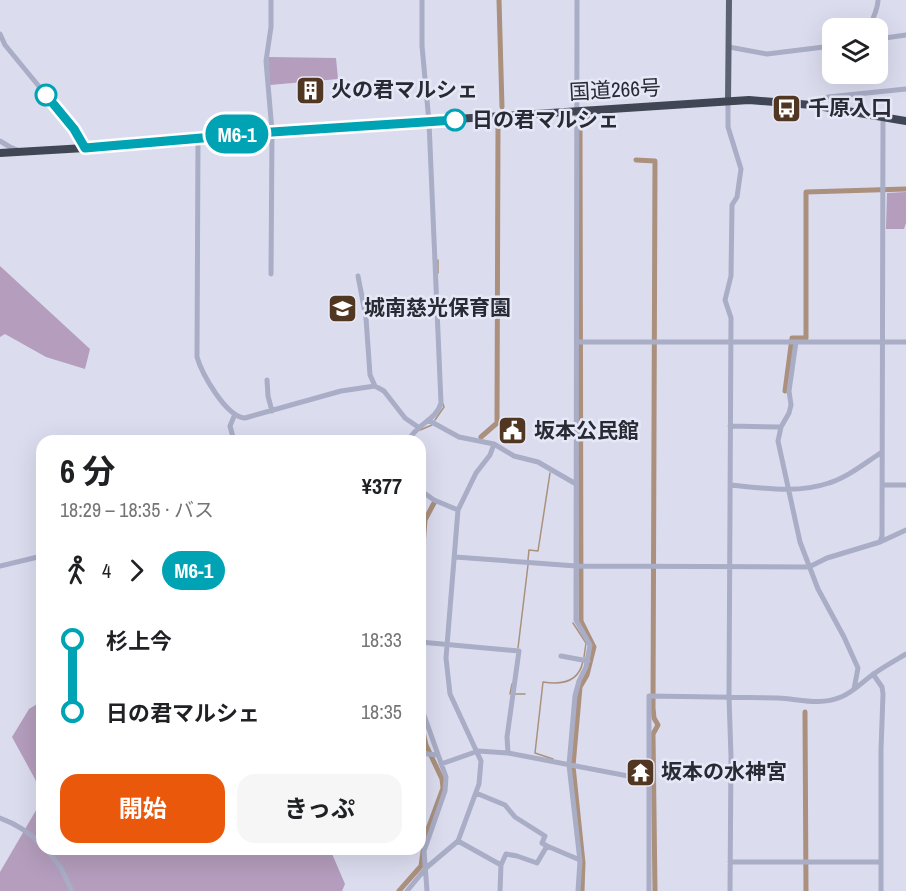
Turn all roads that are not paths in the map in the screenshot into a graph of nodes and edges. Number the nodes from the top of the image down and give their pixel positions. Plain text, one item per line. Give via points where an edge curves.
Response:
1 (271, 0) edge
2 (422, 0) edge
3 (577, 0) edge
4 (729, 0) edge
5 (878, 0) edge
6 (873, 18) edge
7 (0, 34) edge
8 (906, 35) edge
9 (888, 38) edge
10 (729, 47) junction
11 (822, 47) edge
12 (906, 89) edge
13 (728, 102) junction
14 (812, 105) junction
15 (576, 110) junction
16 (883, 117) junction
17 (429, 122) junction
18 (906, 122) edge
19 (272, 132) junction
20 (198, 138) junction
21 (0, 141) edge
22 (85, 148) junction
23 (24, 152) junction
24 (1, 155) edge
25 (271, 274) dead end
26 (358, 276) dead end
27 (731, 341) junction
28 (577, 342) junction
29 (796, 342) junction
30 (882, 342) junction
31 (906, 342) edge
32 (267, 380) dead end
33 (375, 386) junction
34 (272, 411) junction
35 (235, 414) junction
36 (428, 420) junction
37 (730, 426) junction
38 (418, 427) junction
39 (781, 427) junction
40 (232, 435) edge
41 (411, 435) edge
42 (494, 444) junction
43 (882, 452) junction
44 (576, 484) junction
45 (730, 485) junction
46 (882, 485) junction
47 (906, 485) edge
48 (789, 489) junction
49 (426, 494) edge
50 (458, 510) junction
51 (906, 530) edge
52 (880, 542) junction
53 (36, 557) edge
54 (455, 557) junction
55 (0, 566) edge
56 (576, 566) junction
57 (809, 567) junction
58 (730, 568) junction
59 (426, 642) edge
60 (447, 644) junction
61 (906, 654) edge
62 (561, 656) dead end
63 (588, 661) junction
64 (873, 674) junction
65 (854, 689) junction
66 (729, 697) junction
67 (426, 722) edge
68 (477, 751) junction
69 (508, 753) junction
70 (426, 754) edge
71 (437, 755) junction
72 (441, 764) junction
73 (569, 765) junction
74 (649, 780) junction
75 (476, 793) junction
76 (0, 818) edge
77 (36, 839) edge
78 (458, 841) junction
79 (426, 843) edge
80 (547, 846) junction
81 (51, 855) edge
82 (424, 855) edge
83 (580, 860) junction
84 (730, 862) junction
85 (880, 862) junction
86 (501, 865) junction
87 (426, 868) junction
88 (72, 891) edge
89 (407, 891) edge
90 (427, 891) edge
91 (500, 891) edge
92 (578, 891) edge
93 (649, 891) edge
94 (730, 891) edge
95 (881, 891) edge

1 - 19 street via 272,27 266,61
2 - 17 street
3 - 15 street
4 - 10 main road
5 - 6 street
7 - 22 street
8 - 9 street
10 - 11 street via 767,54
10 - 13 main road
12 - 14 street via 828,97
13 - 14 highway, 国道266号
13 - 15 highway, 国道266号
13 - 27 street via 728,127 741,169 732,205 731,276 725,300 731,312
14 - 16 highway, 国道266号
15 - 17 highway, 国道266号
15 - 28 street
16 - 18 highway, 国道266号
16 - 30 street
17 - 19 highway, 国道266号
17 - 36 street via 441,403
19 - 20 highway, 国道266号
19 - 25 street
20 - 22 highway, 国道266号
20 - 35 street via 197,357 222,401
21 - 23 street
22 - 23 highway, 国道266号
23 - 24 highway, 国道266号
26 - 33 street via 370,350 368,364
27 - 28 street
27 - 29 street
27 - 37 street
28 - 44 street
29 - 30 street
29 - 39 street via 789,391 791,405
30 - 31 street
30 - 43 street
32 - 34 street
33 - 34 street via 341,390
33 - 38 street
34 - 35 street via 245,418
35 - 40 street via 230,426
36 - 38 street
36 - 42 street via 459,437
37 - 39 street
37 - 45 street
38 - 41 street
39 - 48 street via 778,441
42 - 44 street
42 - 50 street
43 - 46 street
43 - 48 street via 830,483
44 - 56 street
45 - 48 street
45 - 58 street
46 - 47 street
46 - 52 street
48 - 57 street
49 - 50 street
50 - 54 street
51 - 52 street
52 - 57 street
53 - 55 street
54 - 56 street
54 - 60 street
56 - 58 street
56 - 63 street via 576,621 590,645
57 - 58 street
57 - 65 street via 858,668
58 - 66 street
59 - 60 street
60 - 68 street via 450,694
60 - 69 street via 519,651
61 - 64 street
62 - 63 street
63 - 73 street via 575,696
64 - 65 street
64 - 85 street via 883,694
65 - 66 street via 828,701
66 - 74 street via 649,696
66 - 84 street
67 - 71 street
68 - 69 street
68 - 72 street
68 - 75 street via 482,771
69 - 73 street
70 - 71 street
71 - 72 street
72 - 79 street via 446,777 445,791
73 - 74 street
73 - 83 street
74 - 93 street
75 - 78 street
75 - 80 street via 505,805 515,817 545,836 542,843
76 - 77 street via 13,822
78 - 86 street
78 - 87 street
80 - 83 street
80 - 86 street via 537,863 506,854
81 - 88 street
82 - 87 street
83 - 92 street
84 - 85 street
84 - 94 street
85 - 95 street
86 - 91 street
87 - 89 street
87 - 90 street

